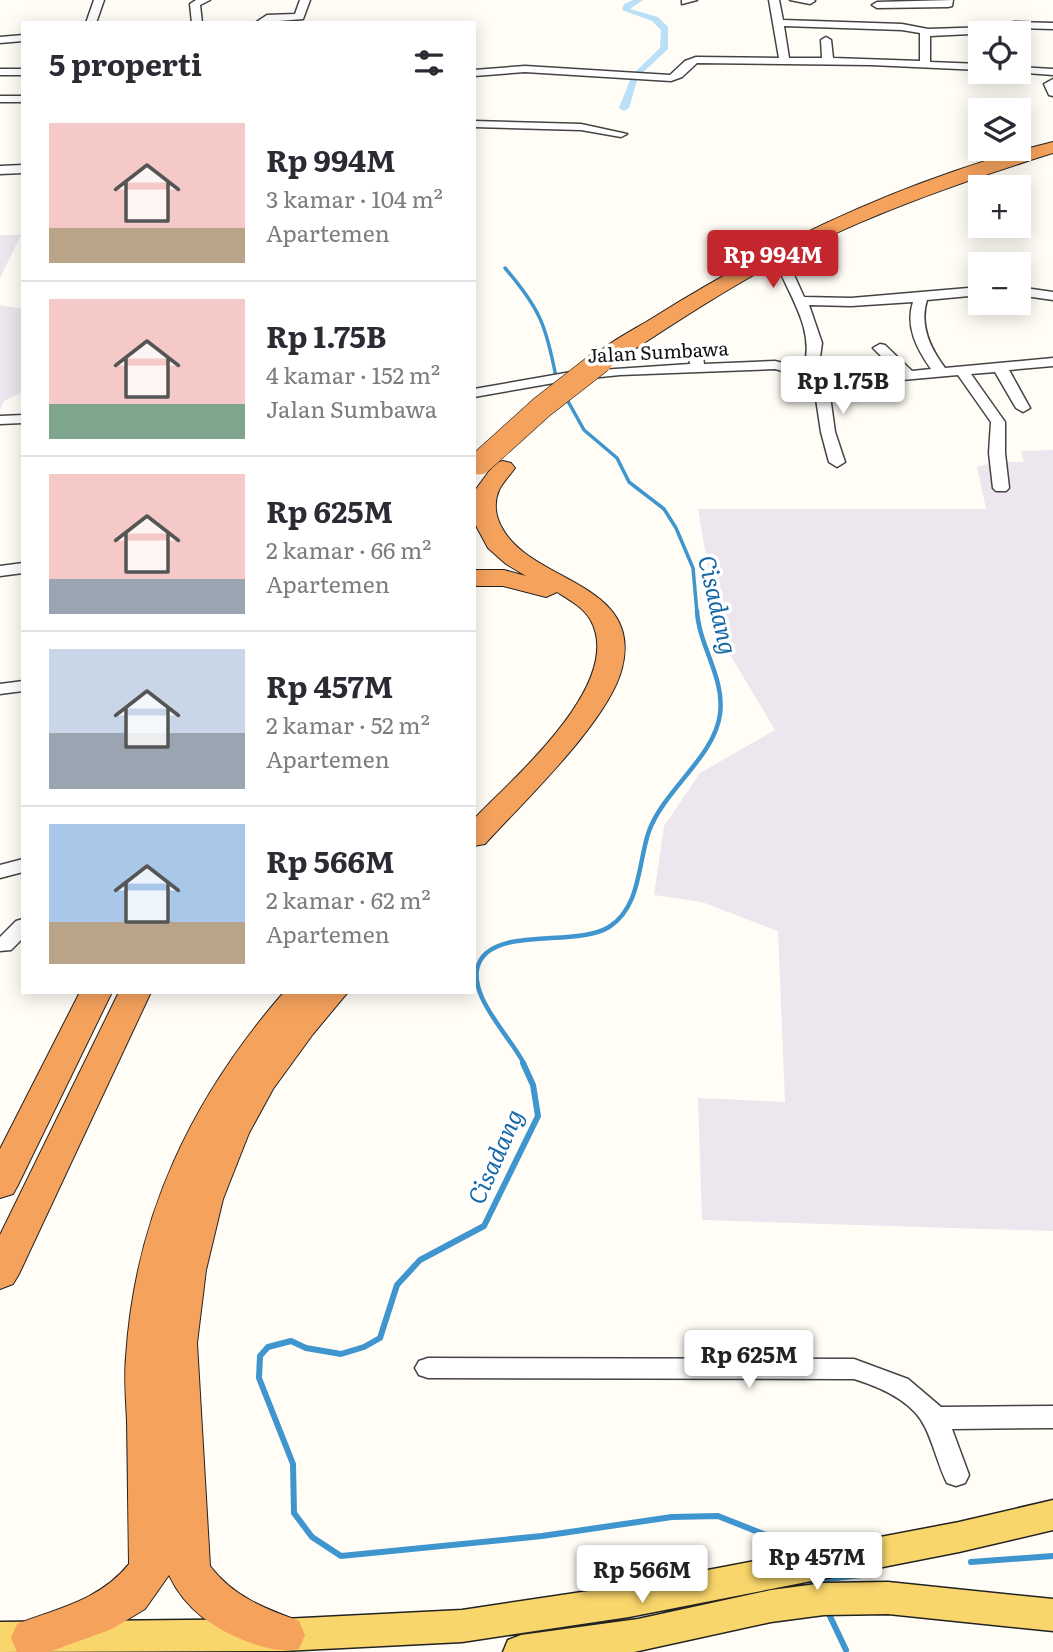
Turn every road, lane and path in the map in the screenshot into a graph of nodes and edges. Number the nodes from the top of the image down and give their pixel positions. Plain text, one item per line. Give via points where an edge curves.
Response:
1 (99, 0) edge
2 (205, 0) edge
3 (305, 0) edge
4 (774, 0) edge
5 (795, 0) edge
6 (948, 0) edge
7 (810, 1) edge
8 (926, 2) edge
9 (883, 3) edge
10 (92, 21) edge
11 (197, 21) edge
12 (263, 21) edge
13 (776, 23) junction
14 (1053, 26) edge
15 (933, 31) junction
16 (21, 38) edge
17 (0, 40) edge
18 (826, 40) dead end
19 (923, 42) junction
20 (951, 43) dead end
21 (785, 62) junction
22 (828, 62) junction
23 (925, 64) junction
24 (968, 66) edge
25 (1031, 71) edge
26 (0, 72) edge
27 (21, 72) edge
28 (1053, 72) edge
29 (476, 73) edge
30 (1053, 82) edge
31 (1053, 93) edge
32 (0, 99) edge
33 (21, 99) edge
34 (476, 124) edge
35 (621, 134) dead end
36 (1053, 136) edge
37 (1031, 143) edge
38 (1053, 147) edge
39 (977, 161) edge
40 (21, 169) edge
41 (0, 170) edge
42 (783, 264) dead end
43 (968, 292) edge
44 (921, 298) junction
45 (798, 301) junction
46 (880, 348) dead end
47 (695, 351) dead end
48 (597, 361) junction
49 (1053, 362) edge
50 (698, 369) junction
51 (1001, 369) junction
52 (963, 372) junction
53 (943, 374) junction
54 (815, 375) junction
55 (910, 377) junction
56 (476, 393) edge
57 (1023, 408) dead end
58 (21, 419) edge
59 (0, 420) edge
60 (483, 460) edge
61 (837, 463) dead end
62 (1002, 488) dead end
63 (21, 568) edge
64 (0, 572) edge
65 (476, 578) edge
66 (21, 686) edge
67 (0, 688) edge
68 (476, 807) edge
69 (476, 835) edge
70 (21, 866) edge
71 (0, 872) edge
72 (21, 928) edge
73 (4, 945) dead end
74 (95, 994) edge
75 (134, 994) edge
76 (147, 994) edge
77 (300, 994) edge
78 (330, 994) edge
79 (52, 1164) junction
80 (0, 1185) edge
81 (0, 1274) edge
82 (428, 1368) dead end
83 (1053, 1416) edge
84 (935, 1418) junction
85 (956, 1475) dead end
86 (1049, 1516) edge
87 (764, 1591) junction
88 (1053, 1615) edge
89 (283, 1634) junction
90 (16, 1638) edge
91 (522, 1652) edge

1 - 10 street
2 - 11 street via 195,4
3 - 12 street via 299,17
4 - 13 street
5 - 7 street
6 - 8 street via 948,4
8 - 9 street
8 - 15 street
13 - 15 street
13 - 21 street
14 - 15 street
15 - 19 street via 925,34
16 - 17 street
18 - 22 street
19 - 20 street
19 - 23 street
21 - 22 street
21 - 29 street via 696,60 671,78 515,69
22 - 23 street
23 - 24 street
25 - 28 street
26 - 27 street
30 - 31 street via 1049,84
32 - 33 street
34 - 35 street via 581,127
36 - 37 highway
38 - 48 highway via 886,205 795,245
39 - 48 highway via 863,200 777,239 654,308
40 - 41 street
42 - 45 street
43 - 44 street
44 - 45 street
44 - 53 street via 917,317 922,345
45 - 54 street via 816,336
46 - 55 street
47 - 50 street
48 - 60 highway
48 - 60 highway
49 - 51 street, Jalan Sumbawa
50 - 54 street, Jalan Sumbawa via 775,365
50 - 56 street, Jalan Sumbawa via 598,373
51 - 52 street, Jalan Sumbawa
51 - 57 street
52 - 53 street, Jalan Sumbawa
52 - 62 street via 998,422
53 - 55 street, Jalan Sumbawa
54 - 55 street, Jalan Sumbawa via 850,380
54 - 61 street
58 - 59 street
60 - 69 highway via 487,490 483,510 488,531 521,562 590,602 604,620 611,640 608,667 598,693
63 - 64 street
65 - 68 highway via 535,585 566,600 585,619 590,666 565,715
66 - 67 street
70 - 71 street
72 - 73 street
74 - 80 highway
75 - 79 highway
76 - 79 highway
77 - 90 highway via 237,1071 205,1126 172,1207 157,1266 145,1348 150,1570 130,1595 97,1615
78 - 89 highway via 260,1082 231,1133 205,1199 187,1270 178,1343 189,1572 208,1598 229,1612
79 - 81 highway
82 - 84 street via 854,1369 908,1389
83 - 84 street
84 - 85 street
86 - 87 main road via 866,1553
87 - 88 main road
87 - 89 main road via 629,1601 462,1626
87 - 91 main road via 638,1635
89 - 90 main road

